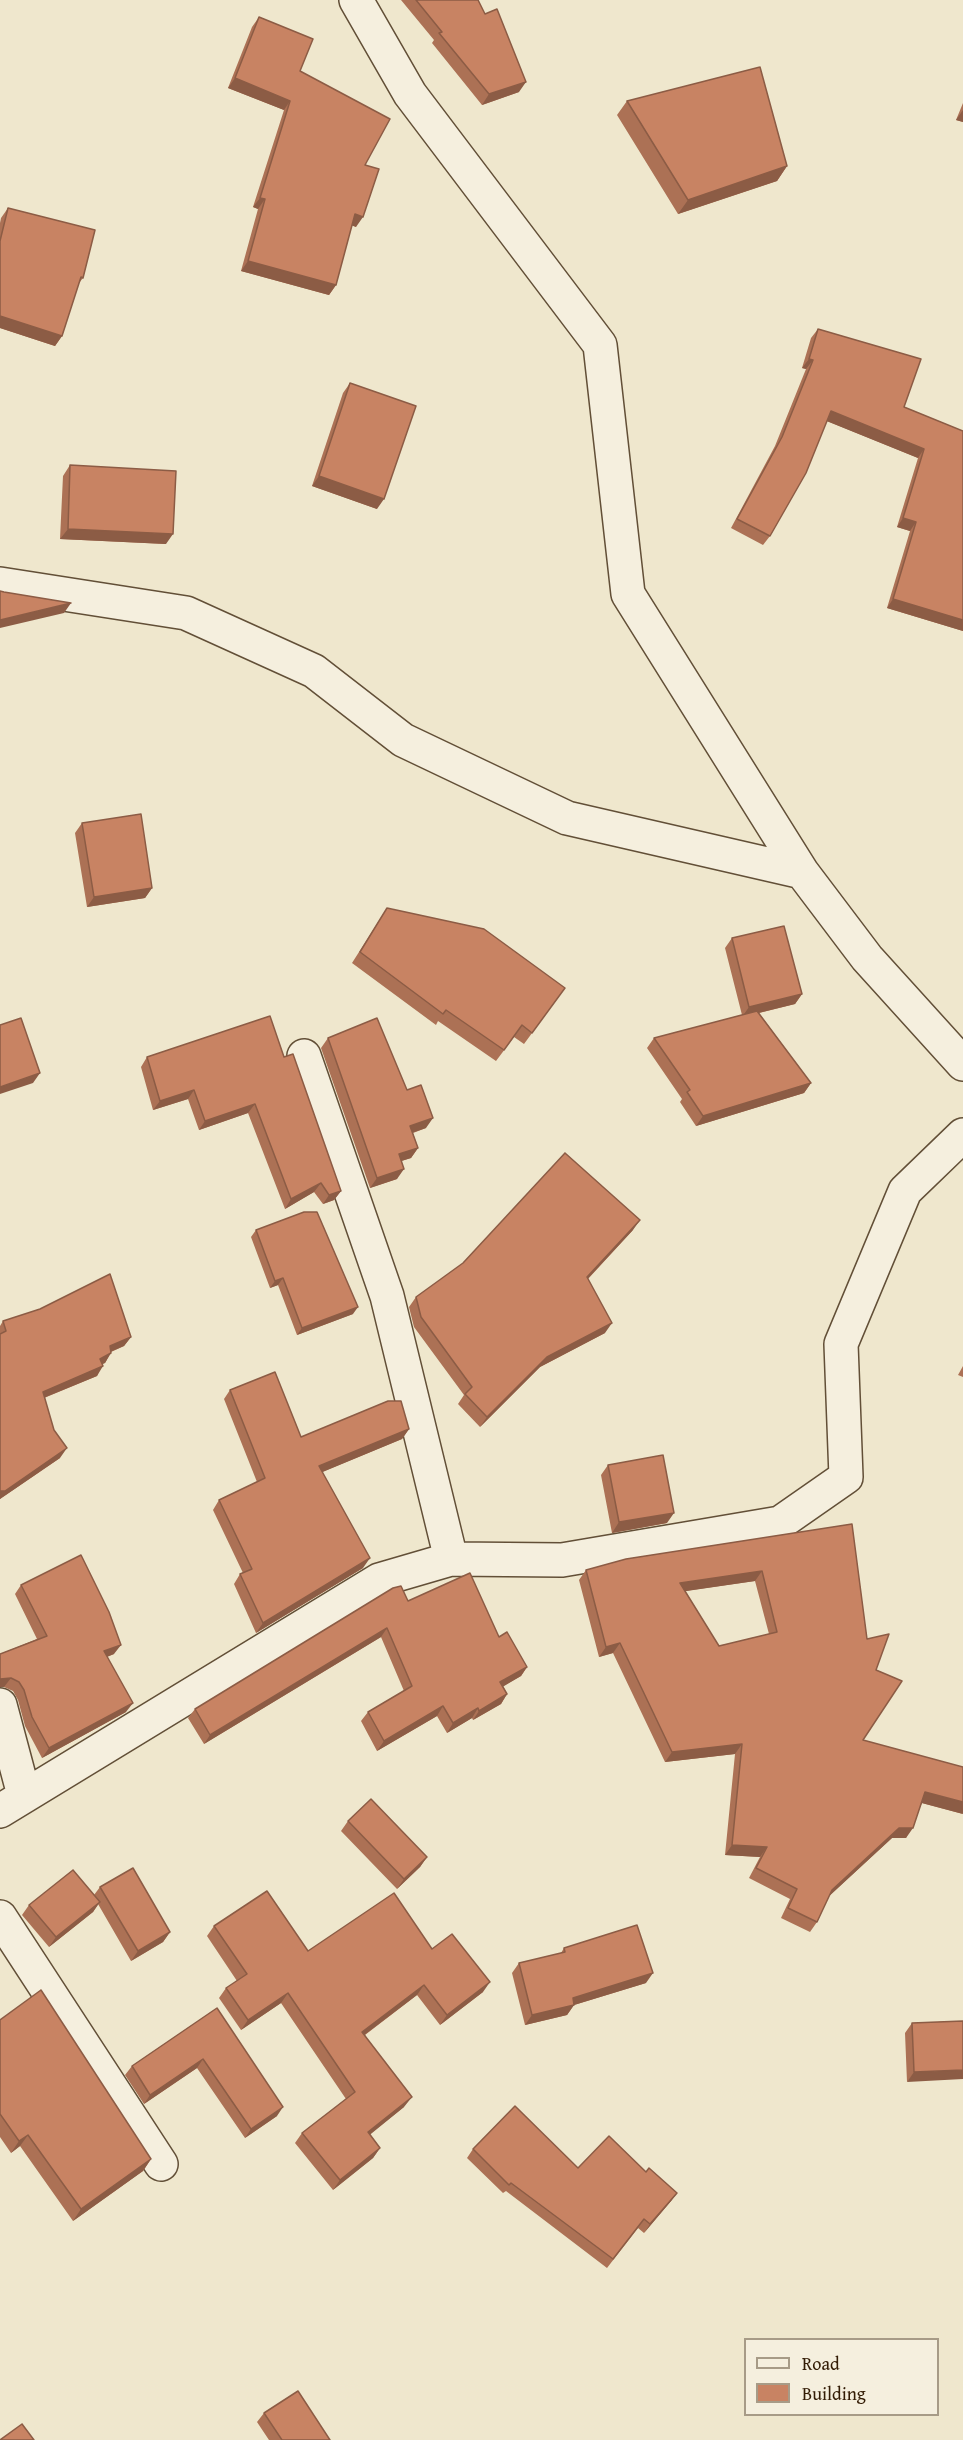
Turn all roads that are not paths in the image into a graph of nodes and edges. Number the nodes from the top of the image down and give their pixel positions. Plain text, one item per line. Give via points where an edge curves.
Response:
1 (356, 0) edge
2 (0, 584) edge
3 (802, 872) junction
4 (304, 1056) dead end
5 (963, 1064) edge
6 (963, 1135) edge
7 (451, 1559) junction
8 (0, 1705) edge
9 (12, 1803) edge
10 (0, 1917) edge
11 (161, 2164) dead end

1 - 3 street via 410,94 600,345 628,594
2 - 3 street via 186,613 314,671 403,740 567,818
3 - 5 street via 867,958
4 - 7 street via 387,1296
6 - 7 street via 905,1191 840,1344 846,1477 780,1523 562,1560
7 - 9 street via 379,1580
8 - 9 street
10 - 11 street

